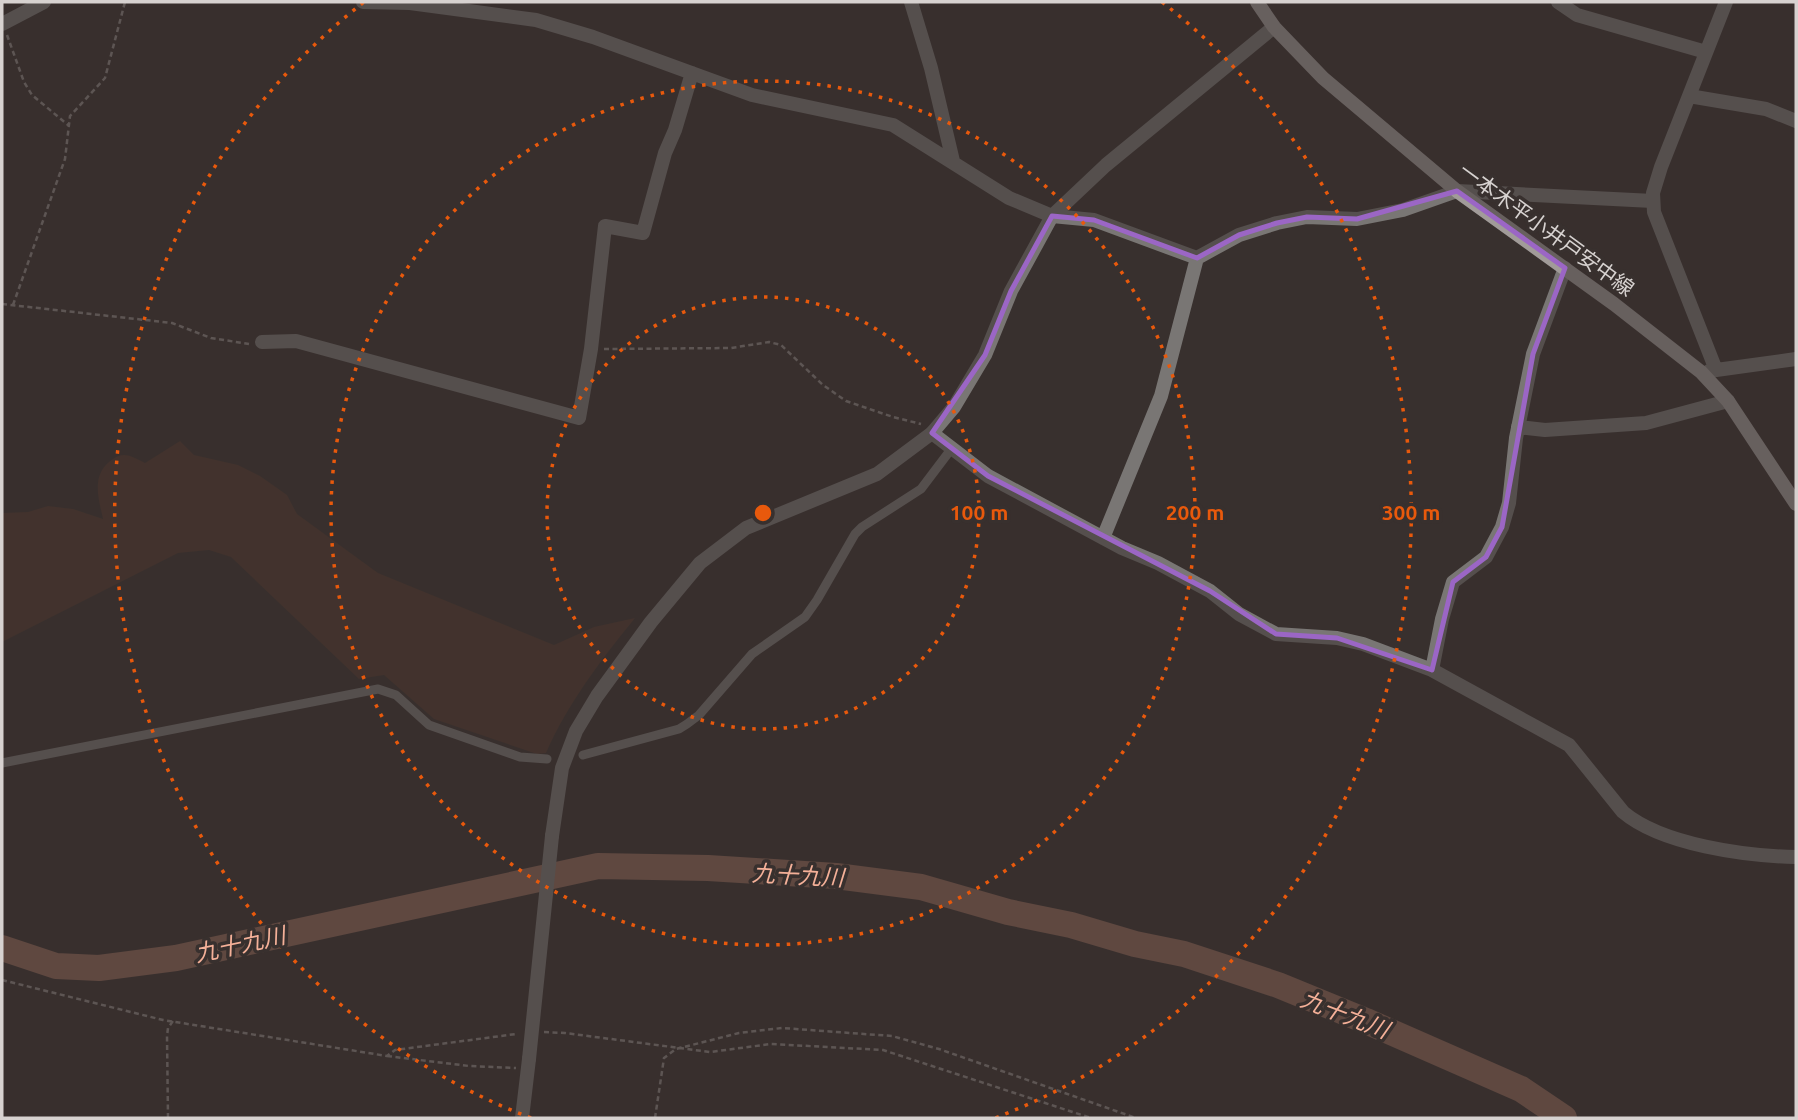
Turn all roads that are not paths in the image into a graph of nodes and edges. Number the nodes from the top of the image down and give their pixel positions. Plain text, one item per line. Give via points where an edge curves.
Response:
1 (44, 2) edge
2 (363, 2) edge
3 (911, 2) edge
4 (1256, 2) edge
5 (1558, 2) edge
6 (1726, 2) edge
7 (410, 3) edge
8 (2, 24) edge
9 (1274, 27) junction
10 (1706, 52) junction
11 (692, 73) junction
12 (1689, 96) junction
13 (1796, 121) edge
14 (953, 161) junction
15 (1457, 191) junction
16 (1653, 201) junction
17 (1052, 216) junction
18 (1197, 258) junction
19 (1565, 268) junction
20 (262, 342) road end
21 (1796, 359) edge
22 (1709, 371) junction
23 (1728, 401) junction
24 (1518, 427) junction
25 (932, 433) junction
26 (952, 448) junction
27 (1796, 504) edge
28 (1103, 538) junction
29 (1432, 670) junction
30 (583, 755) dead end
31 (547, 759) dead end
32 (2, 763) edge
33 (1796, 857) edge
34 (522, 1118) edge

1 - 8 street
2 - 7 street
3 - 14 street
4 - 9 main road, 一本木平小井戸安中線
5 - 10 street via 1577,15
6 - 10 street
7 - 11 street via 536,20
9 - 15 main road, 一本木平小井戸安中線 via 1323,78
9 - 17 street via 1106,165
10 - 12 street
11 - 14 street via 752,96 893,125
11 - 20 street via 642,233 605,226 579,418 296,341
12 - 13 street via 1766,109
12 - 16 street
14 - 17 street via 1009,198
15 - 16 street
15 - 18 street via 1403,210 1357,219 1307,217 1277,223 1240,235
15 - 19 main road, 一本木平小井戸安中線
16 - 22 street
17 - 18 street via 1094,220
17 - 25 street via 1011,290 985,355 954,407
18 - 28 street via 1161,396
19 - 22 main road, 一本木平小井戸安中線
19 - 24 street via 1533,354
21 - 22 street
22 - 23 main road, 一本木平小井戸安中線
23 - 24 street via 1646,423 1545,430
23 - 27 main road, 一本木平小井戸安中線
24 - 29 street via 1502,527 1486,557 1453,582
25 - 26 street
25 - 34 street, bridge via 877,474 747,528 700,564 651,622 576,731 562,768 552,836 523,1064
26 - 28 street via 988,476
26 - 30 lane via 921,489 855,534 805,617 752,654 693,720 679,729
28 - 29 street via 1210,591 1276,634 1337,638
29 - 33 street via 1569,745 1633,820 1665,836 1713,848
31 - 32 lane via 520,757 429,725 396,695 378,690

